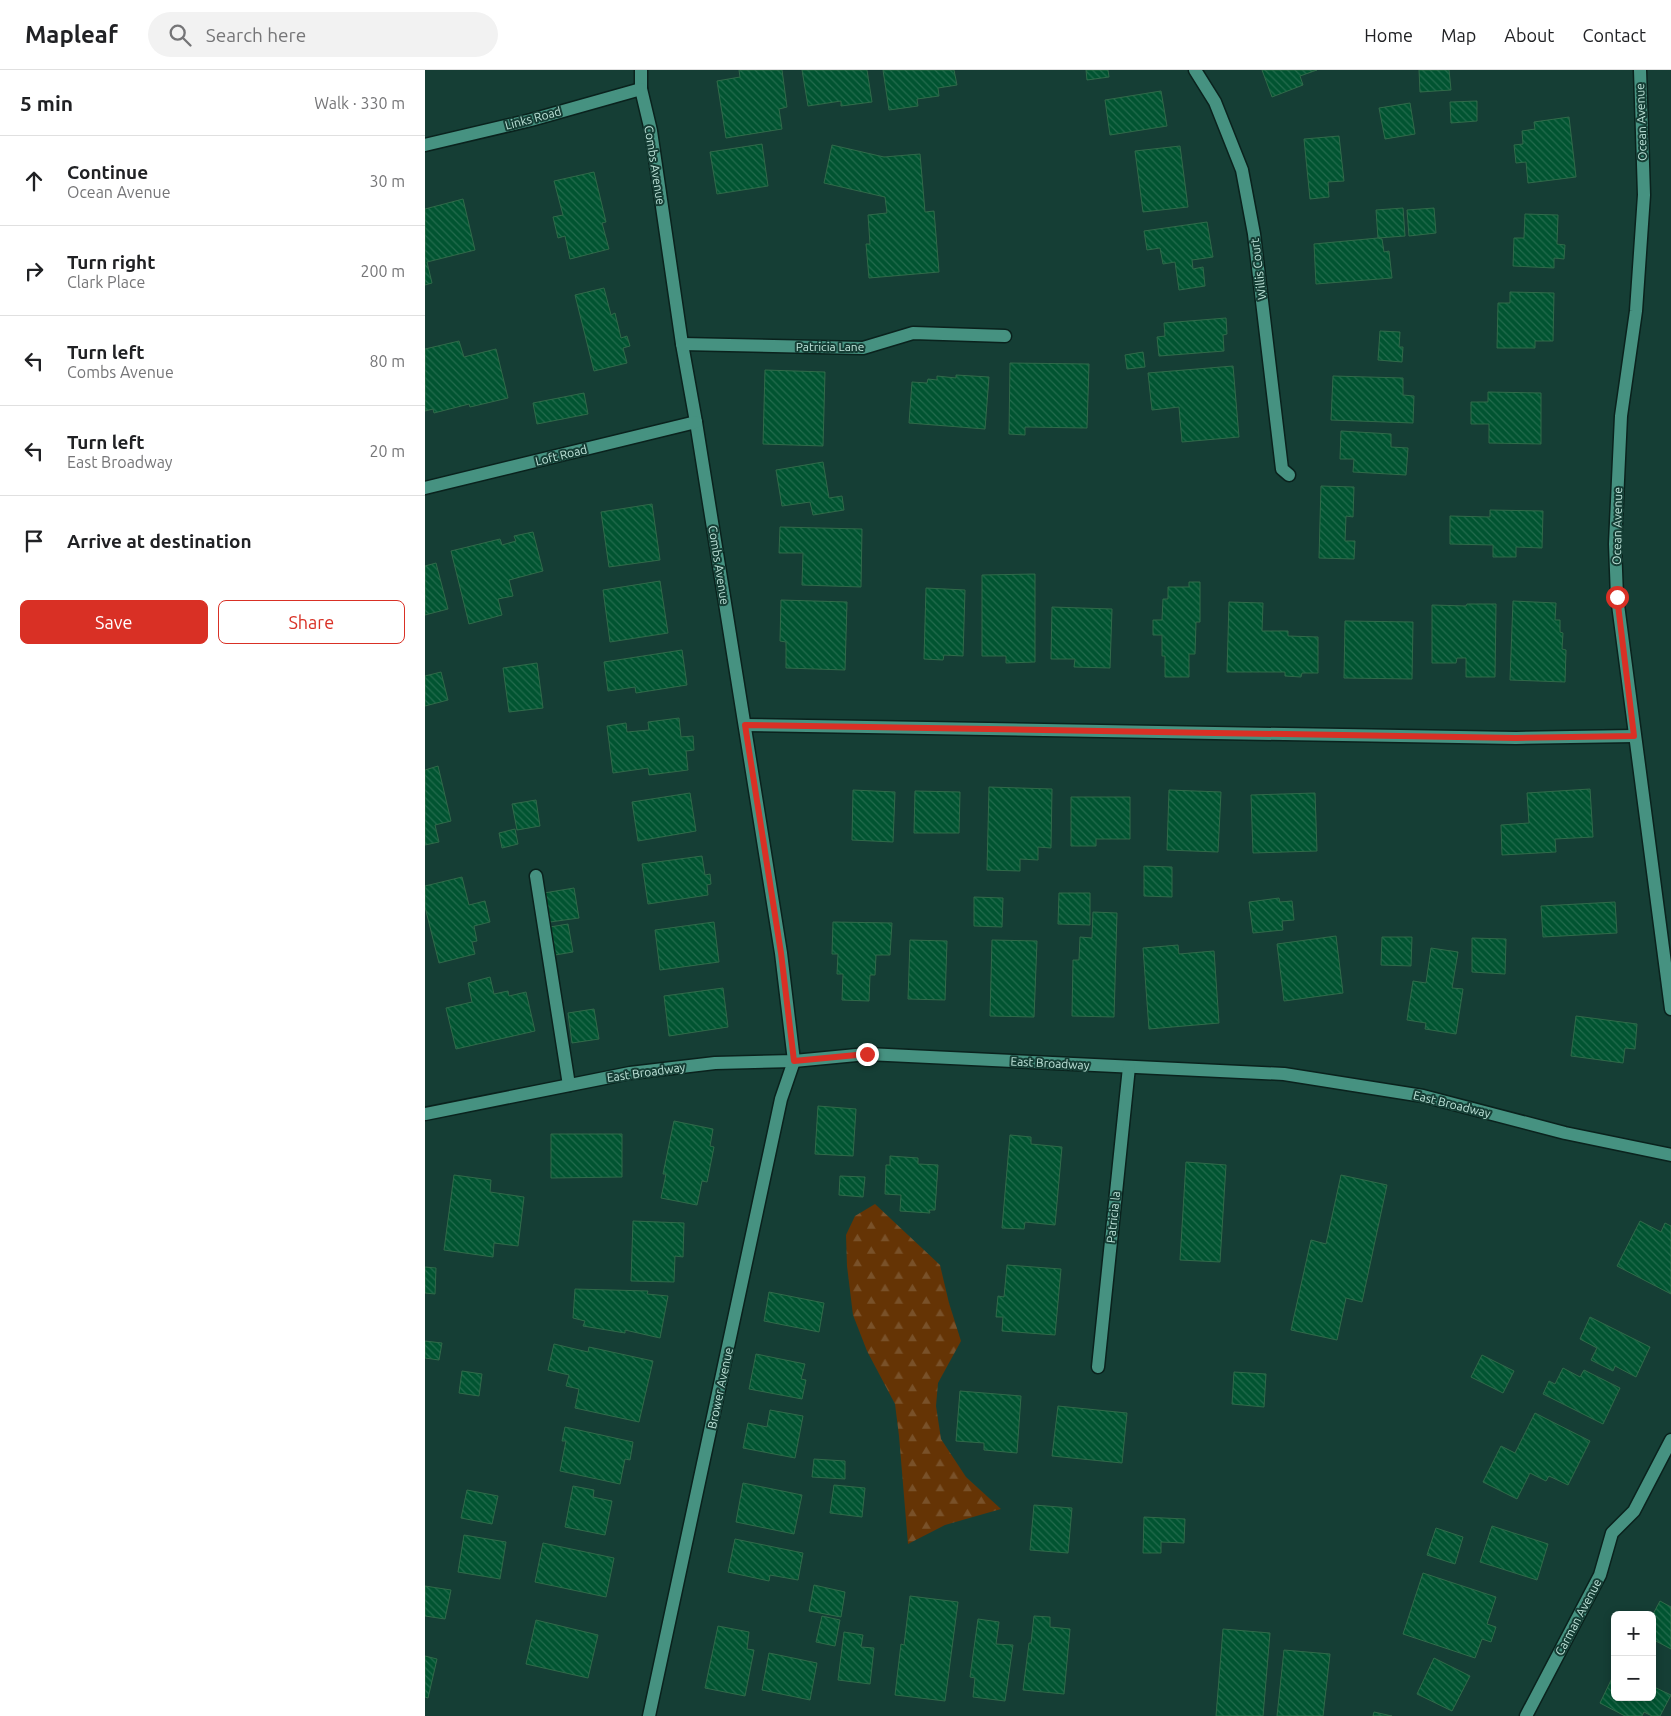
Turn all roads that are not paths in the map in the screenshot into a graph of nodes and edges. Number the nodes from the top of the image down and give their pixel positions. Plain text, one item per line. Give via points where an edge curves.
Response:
1 (641, 70) edge
2 (1195, 70) edge
3 (1639, 70) edge
4 (641, 89) junction
5 (425, 146) edge
6 (1005, 336) dead end
7 (682, 344) junction
8 (696, 422) junction
9 (1289, 474) dead end
10 (425, 488) edge
11 (745, 725) junction
12 (1634, 736) junction
13 (536, 876) dead end
14 (1671, 1009) edge
15 (794, 1061) junction
16 (1129, 1067) junction
17 (569, 1085) junction
18 (425, 1114) edge
19 (1671, 1155) edge
20 (1098, 1367) dead end
21 (1671, 1440) edge
22 (649, 1716) edge
23 (1526, 1716) edge

1 - 4 street, Combs Avenue
2 - 9 street, Willis Court via 1215,102 1242,170 1254,234 1282,469
3 - 12 street, Ocean Avenue via 1644,196 1636,311 1621,416 1615,544 1617,597
4 - 5 street, Links Road
4 - 7 street, Combs Avenue via 651,131
6 - 7 street, Patricia Lane via 913,333 863,348
7 - 8 street, Combs Avenue
8 - 10 street, Loft Road
8 - 11 street, Combs Avenue
11 - 12 street via 1506,738
11 - 15 street, Combs Avenue via 781,953
12 - 14 street, Ocean Avenue
13 - 17 street
15 - 16 street, East Broadway via 867,1054
15 - 17 street, East Broadway via 715,1063 630,1073
15 - 22 street, Brower Avenue via 781,1099
16 - 19 street, East Broadway via 1284,1074 1423,1096 1565,1133
16 - 20 street, Patricia la
17 - 18 street, East Broadway
21 - 23 street, Carman Avenue via 1634,1511 1612,1533 1600,1575

